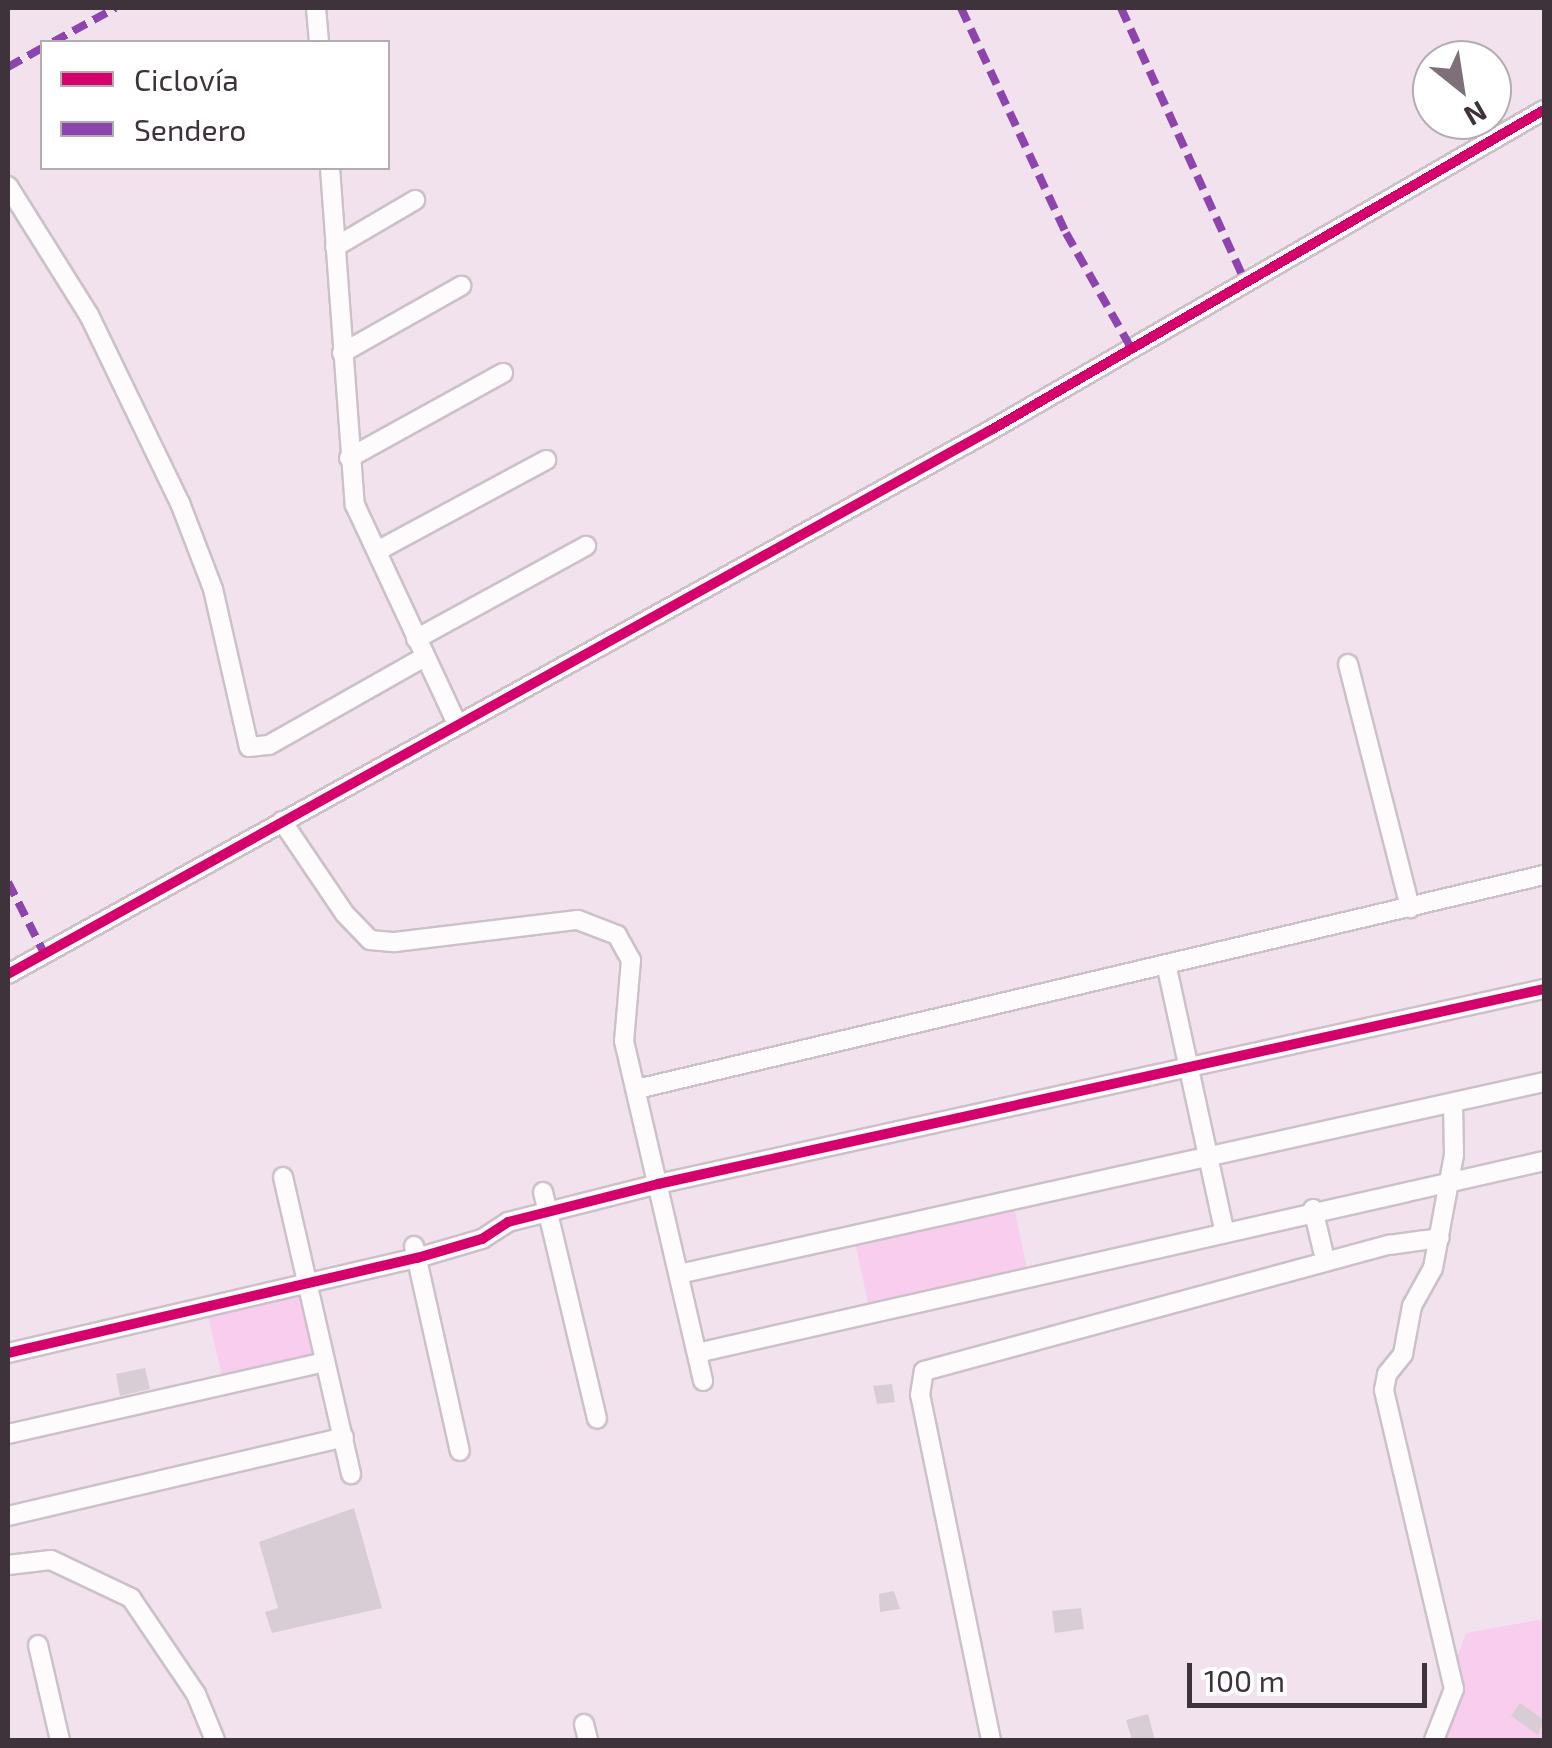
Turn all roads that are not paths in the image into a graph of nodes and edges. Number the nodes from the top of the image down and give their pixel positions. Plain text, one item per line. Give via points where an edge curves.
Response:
1 (316, 8) edge
2 (319, 40) edge
3 (1544, 110) edge
4 (330, 170) edge
5 (8, 186) edge
6 (415, 200) dead end
7 (335, 247) junction
8 (461, 286) dead end
9 (342, 353) junction
10 (502, 374) dead end
11 (350, 458) junction
12 (546, 460) dead end
13 (586, 546) dead end
14 (379, 550) junction
15 (416, 639) junction
16 (423, 658) junction
17 (1348, 664) dead end
18 (458, 724) junction
19 (282, 821) junction
20 (1544, 876) edge
21 (1410, 908) junction
22 (1167, 968) junction
23 (8, 974) edge
24 (1544, 988) edge
25 (1191, 1070) junction
26 (1544, 1082) edge
27 (636, 1089) junction
28 (1453, 1104) junction
29 (1210, 1161) junction
30 (1544, 1161) edge
31 (283, 1178) dead end
32 (1448, 1180) junction
33 (658, 1184) junction
34 (543, 1192) dead end
35 (1312, 1209) junction
36 (548, 1212) junction
37 (1224, 1230) junction
38 (1440, 1238) junction
39 (1323, 1251) dead end
40 (416, 1252) junction
41 (679, 1274) junction
42 (306, 1284) junction
43 (8, 1354) edge
44 (697, 1354) junction
45 (325, 1362) junction
46 (703, 1381) dead end
47 (597, 1419) dead end
48 (8, 1434) edge
49 (344, 1437) junction
50 (460, 1451) dead end
51 (351, 1474) dead end
52 (8, 1516) edge
53 (8, 1565) edge
54 (38, 1645) dead end
55 (60, 1740) edge
56 (214, 1740) edge
57 (991, 1740) edge
58 (1434, 1740) edge

1 - 2 street
3 - 18 street via 991,430
4 - 7 street
5 - 16 street via 89,314 180,503 213,589 249,747 270,744
6 - 7 street
7 - 9 street
8 - 9 street
9 - 11 street
10 - 11 street
11 - 14 street via 355,505
12 - 14 street
13 - 15 street
14 - 15 street
15 - 16 street
16 - 18 street
17 - 21 street
18 - 19 street
19 - 23 street
19 - 27 street via 370,940 578,920 617,935 632,960 624,1041
20 - 21 street
21 - 22 street
22 - 25 street
22 - 27 street
24 - 25 street
25 - 29 street
25 - 33 street
26 - 28 street
27 - 33 street
28 - 29 street
28 - 32 street
29 - 37 street
29 - 41 street
30 - 32 street
31 - 42 street
32 - 35 street
32 - 38 street
33 - 36 street
33 - 41 street
34 - 36 street
35 - 37 street
35 - 39 street
36 - 40 street
36 - 47 street
37 - 44 street
38 - 57 street via 1389,1245 924,1371 920,1395
38 - 58 street via 1412,1306 1403,1354 1386,1374 1384,1390 1454,1689
40 - 42 street
40 - 50 street
41 - 44 street
42 - 43 street
42 - 45 street
44 - 46 street
45 - 48 street
45 - 49 street
49 - 51 street
49 - 52 street
53 - 56 street via 51,1560 131,1598 196,1694
54 - 55 street

